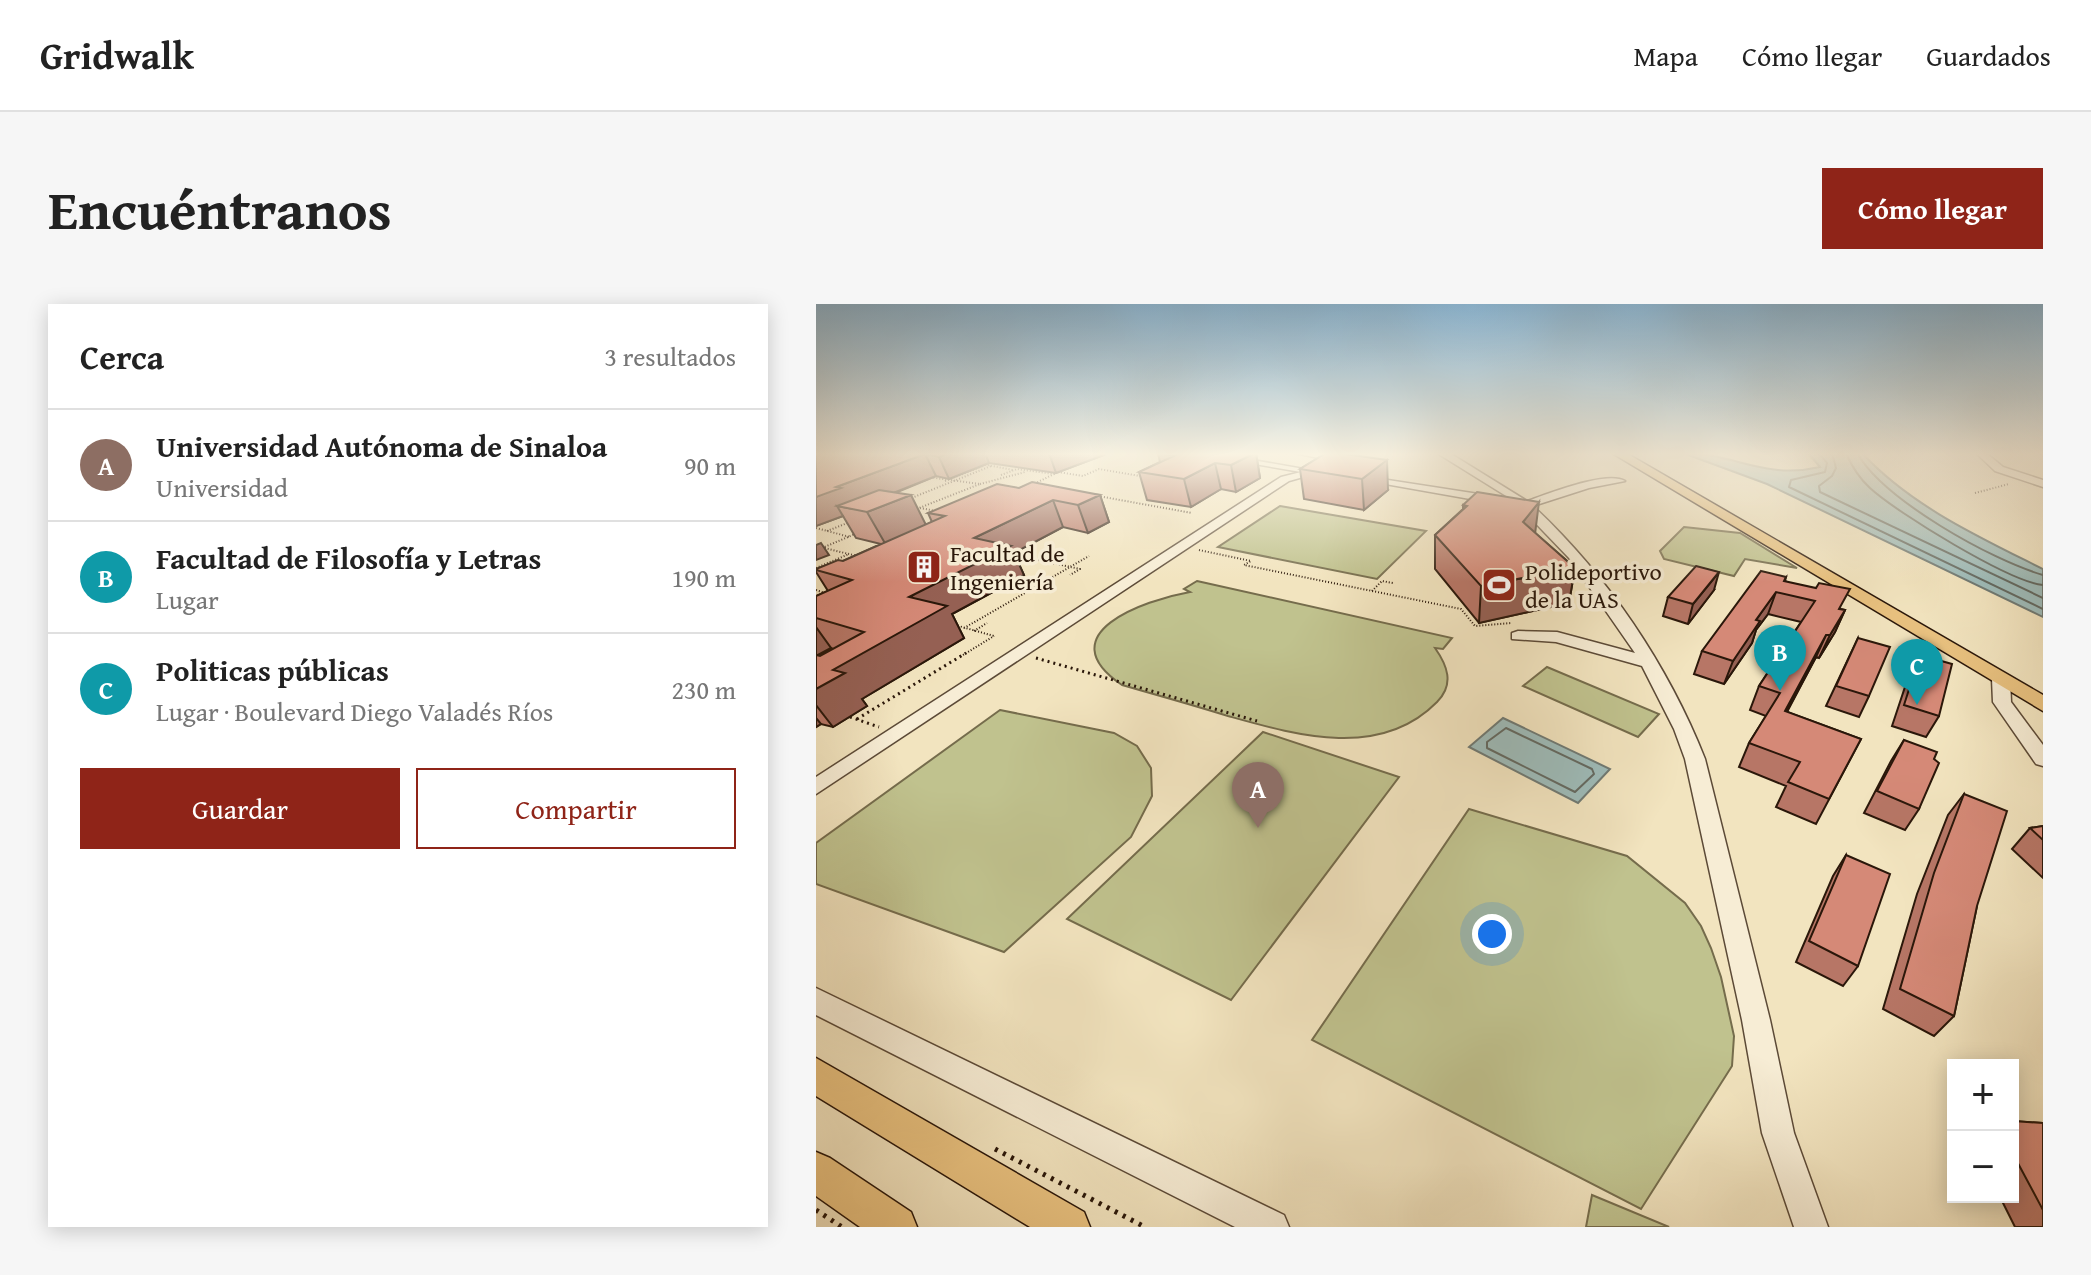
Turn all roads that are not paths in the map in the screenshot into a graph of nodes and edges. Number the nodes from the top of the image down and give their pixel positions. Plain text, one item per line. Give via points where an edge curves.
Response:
1 (1253, 496) edge
2 (1469, 496) edge
3 (1512, 496) edge
4 (1553, 496) edge
5 (1691, 496) edge
6 (1711, 496) edge
7 (1526, 505) junction
8 (1518, 636) road end
9 (1648, 662) junction
10 (2001, 679) junction
11 (2043, 686) edge
12 (2043, 704) edge
13 (2034, 738) edge
14 (2043, 759) edge
15 (816, 787) edge
16 (816, 1001) edge
17 (816, 1076) edge
18 (816, 1172) edge
19 (896, 1227) edge
20 (1069, 1227) edge
21 (1272, 1227) edge
22 (1811, 1227) edge

1 - 15 street via 1184,547
2 - 7 street
3 - 7 street
4 - 7 street
5 - 10 main road
6 - 11 main road
7 - 9 street via 1589,576
8 - 9 street via 1557,637
9 - 22 street via 1685,728 1695,759 1778,1133
10 - 12 main road
10 - 13 street via 2002,702
13 - 14 street
16 - 21 street
17 - 20 main road
18 - 19 main road

